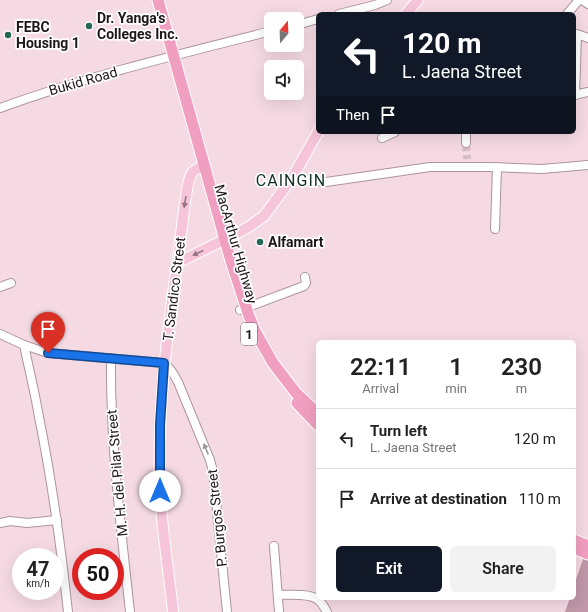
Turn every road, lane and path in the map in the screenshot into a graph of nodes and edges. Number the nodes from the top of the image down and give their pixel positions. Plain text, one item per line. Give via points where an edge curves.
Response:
1 (158, 0) edge
2 (387, 0) edge
3 (418, 0) edge
4 (579, 0) edge
5 (582, 0) edge
6 (588, 4) edge
7 (347, 12) edge
8 (409, 12) edge
9 (569, 12) edge
10 (316, 20) edge
11 (304, 23) edge
12 (576, 32) edge
13 (264, 33) edge
14 (588, 38) edge
15 (170, 57) junction
16 (588, 92) edge
17 (576, 95) edge
18 (0, 108) edge
19 (317, 134) edge
20 (391, 134) edge
21 (466, 134) edge
22 (382, 138) dead end
23 (466, 143) tunnel mouth
24 (588, 165) edge
25 (201, 166) junction
26 (497, 167) junction
27 (292, 178) junction
28 (495, 229) dead end
29 (222, 241) junction
30 (177, 263) junction
31 (305, 277) dead end
32 (11, 283) dead end
33 (0, 287) edge
34 (243, 309) junction
35 (0, 334) edge
36 (24, 345) junction
37 (111, 358) junction
38 (164, 363) junction
39 (316, 412) edge
40 (316, 423) edge
41 (57, 520) junction
42 (0, 523) edge
43 (579, 545) edge
44 (274, 546) dead end
45 (588, 554) edge
46 (278, 595) junction
47 (316, 599) edge
48 (318, 600) edge
49 (68, 612) edge
50 (130, 612) edge
51 (173, 612) edge
52 (227, 612) edge
53 (279, 612) edge
54 (327, 612) edge

1 - 15 highway, MacArthur Highway / 1
2 - 7 street
3 - 8 main road
4 - 9 street
5 - 6 street
10 - 11 street
12 - 14 street
13 - 15 street, Bukid Road
15 - 18 street, Bukid Road via 56,89
15 - 25 highway, MacArthur Highway / 1 via 191,120 191,141
16 - 17 street
19 - 27 main road
20 - 22 street
21 - 23 street
24 - 26 street via 542,169
25 - 29 highway, MacArthur Highway / 1
25 -> 30 main road, T. Sandico Street via 192,172 188,184
26 - 27 street via 467,164 430,167 326,182
26 - 28 street
27 - 29 main road via 264,216
29 -> 30 main road
29 - 34 highway, MacArthur Highway / 1 via 238,284
30 - 38 main road, T. Sandico Street
31 - 34 street via 304,286
32 - 33 street
34 - 39 highway, MacArthur Highway / 1 via 273,363 296,393
34 - 40 highway, MacArthur Highway / 1 via 254,344 270,369
35 - 36 street
36 - 37 street via 48,353
36 - 41 street via 40,417
37 - 38 street
37 - 50 street, M. H. del Pilar Street via 113,443
38 - 51 main road, T. Sandico Street via 160,425 160,491
52 -> 38 street, P. Burgos Street via 213,471 178,382
41 - 42 street
41 - 49 street
43 - 45 highway
44 - 46 street
46 - 47 street
46 - 53 street
48 - 54 street

